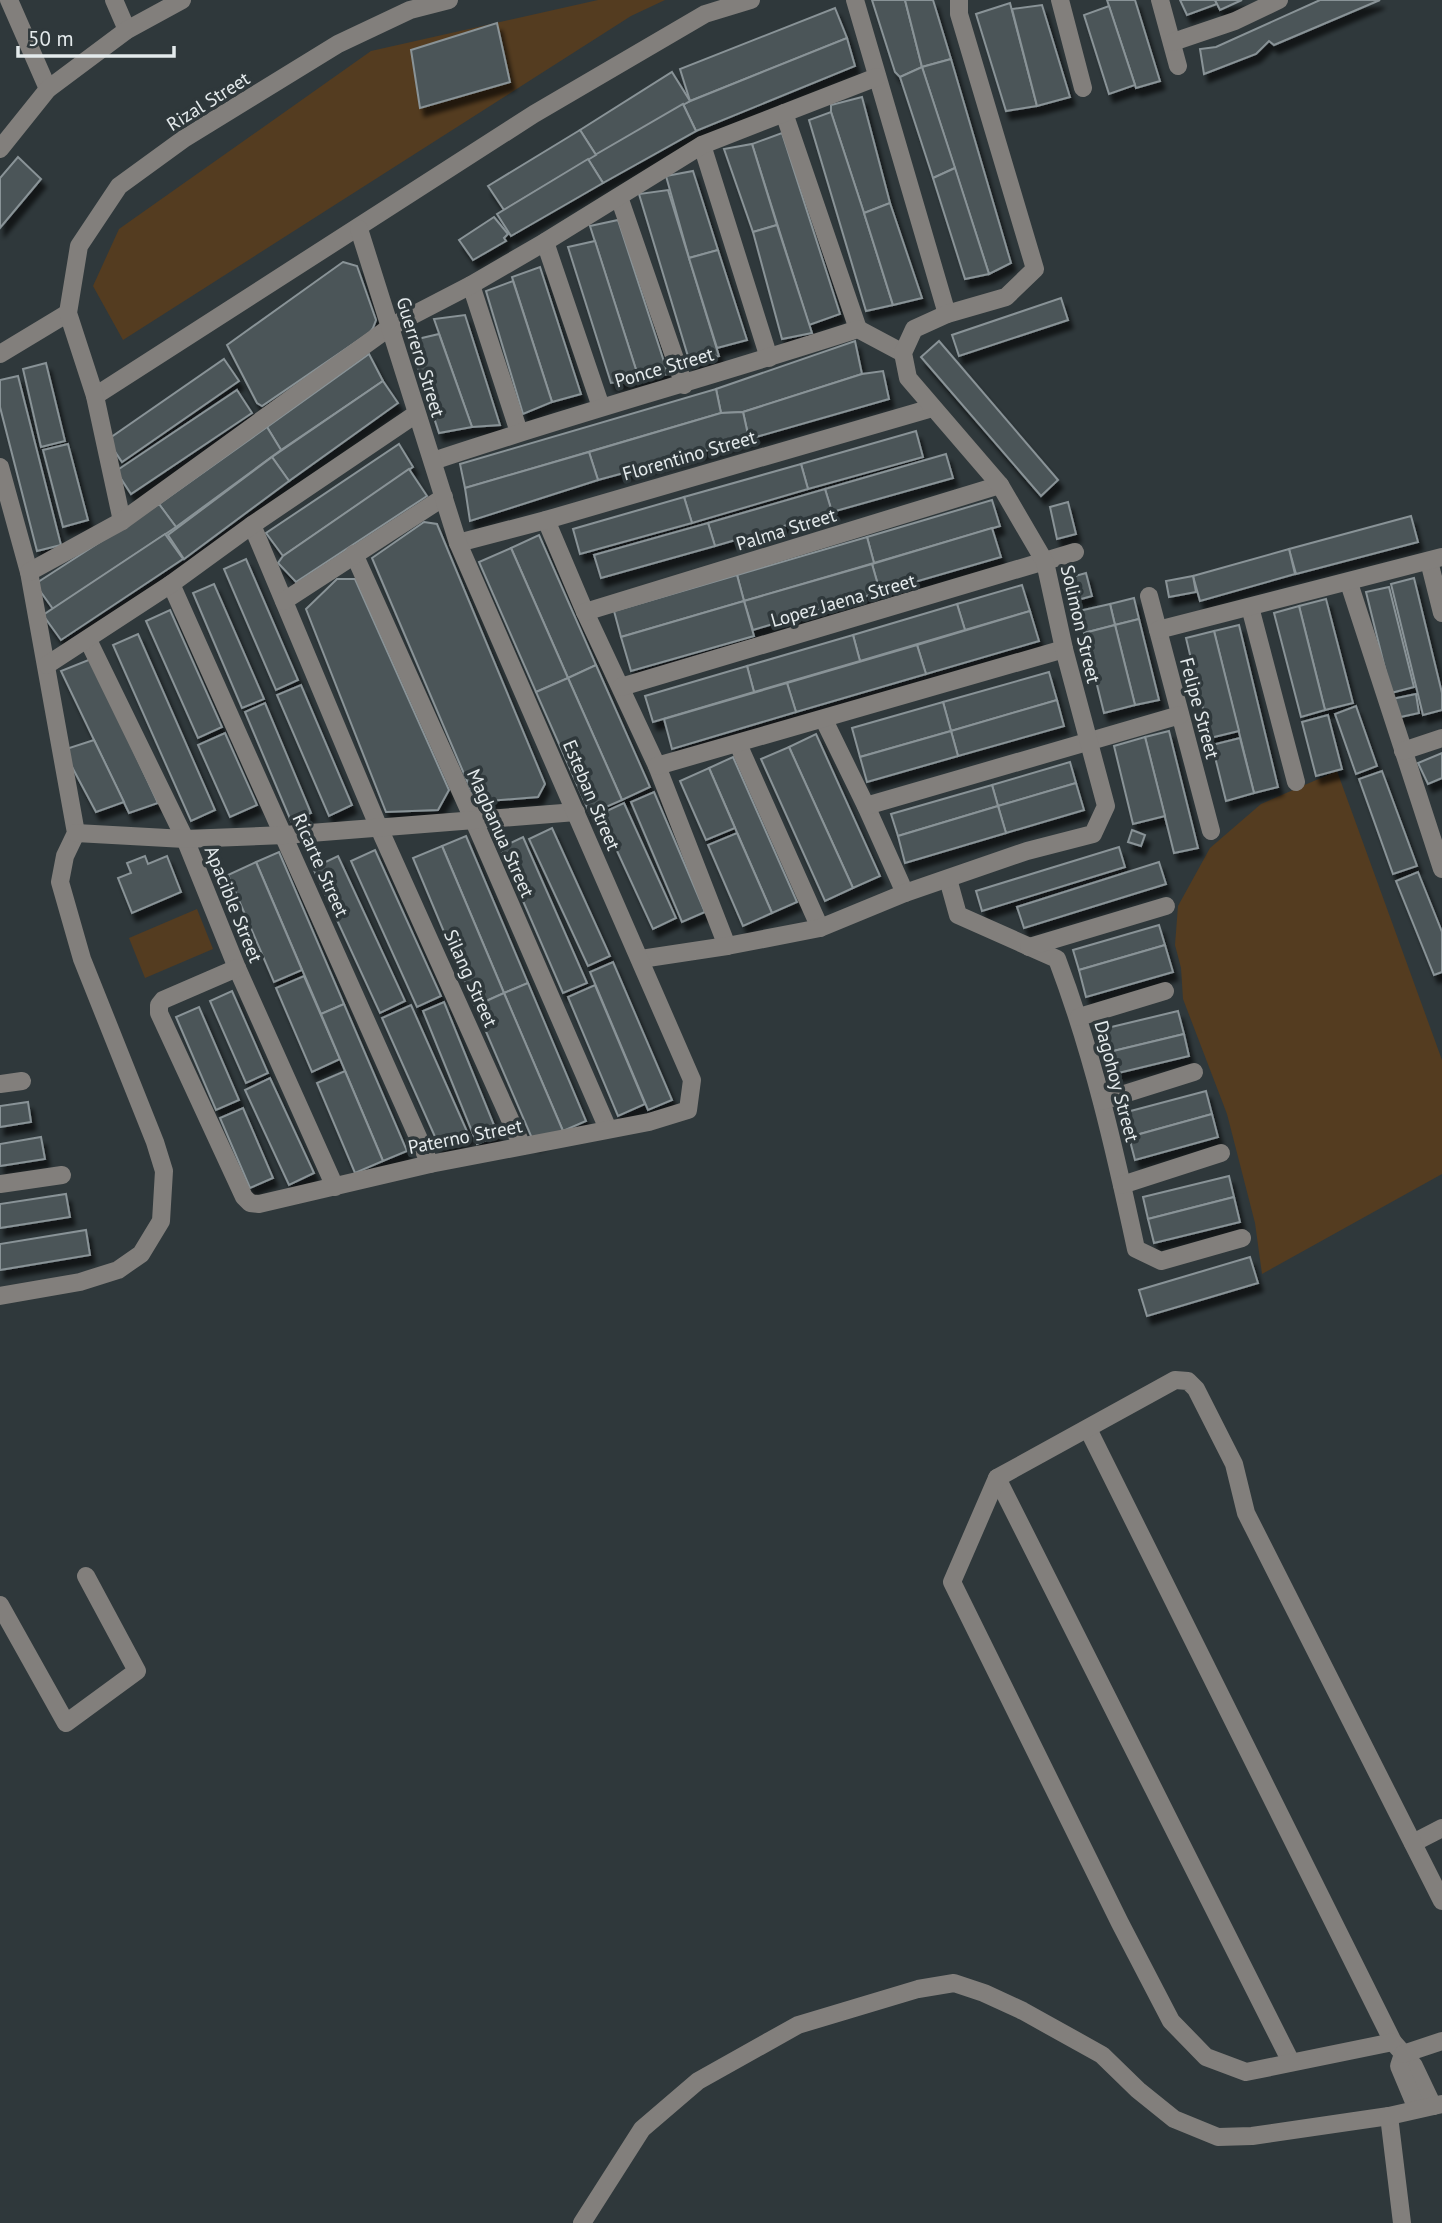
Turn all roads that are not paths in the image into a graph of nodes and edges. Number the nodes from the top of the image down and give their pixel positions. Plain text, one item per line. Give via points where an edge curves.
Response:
1 (9, 0) edge
2 (114, 0) edge
3 (182, 0) edge
4 (449, 0) edge
5 (751, 0) edge
6 (855, 0) edge
7 (959, 0) edge
8 (1060, 0) edge
9 (1160, 0) edge
10 (1279, 0) edge
11 (410, 5) edge
12 (127, 30) junction
13 (1173, 42) junction
14 (1178, 66) dead end
15 (877, 77) junction
16 (1083, 88) dead end
17 (48, 89) junction
18 (784, 113) junction
19 (702, 145) junction
20 (0, 149) edge
21 (619, 197) junction
22 (359, 229) junction
23 (545, 242) junction
24 (471, 285) junction
25 (68, 313) junction
26 (947, 314) junction
27 (390, 327) junction
28 (858, 329) junction
29 (903, 353) junction
30 (0, 354) edge
31 (769, 358) junction
32 (684, 385) junction
33 (95, 396) junction
34 (601, 407) junction
35 (932, 408) junction
36 (416, 414) junction
37 (519, 432) junction
38 (433, 461) junction
39 (0, 467) edge
40 (1000, 485) junction
41 (444, 497) junction
42 (546, 520) junction
43 (122, 521) junction
44 (252, 525) junction
45 (458, 543) junction
46 (1075, 552) dead end
47 (354, 554) junction
48 (1436, 559) edge
49 (1045, 562) junction
50 (29, 572) junction
51 (1349, 583) junction
52 (171, 584) junction
53 (1149, 596) dead end
54 (284, 601) junction
55 (1251, 607) junction
56 (585, 612) junction
57 (1442, 613) edge
58 (1158, 630) junction
59 (88, 640) junction
60 (1064, 649) junction
61 (47, 665) junction
62 (621, 687) junction
63 (1180, 715) junction
64 (824, 720) junction
65 (1442, 738) edge
66 (1088, 740) junction
67 (738, 744) junction
68 (1403, 751) junction
69 (657, 766) junction
70 (1296, 782) dead end
71 (866, 806) junction
72 (576, 812) junction
73 (474, 821) junction
74 (379, 828) junction
75 (1211, 831) dead end
76 (76, 833) junction
77 (285, 835) junction
78 (1437, 836) edge
79 (185, 839) junction
80 (1442, 869) edge
81 (948, 878) junction
82 (905, 893) junction
83 (1166, 906) dead end
84 (820, 928) junction
85 (727, 946) junction
86 (1029, 947) junction
87 (641, 959) junction
88 (237, 968) junction
89 (1165, 991) dead end
90 (1079, 1017) junction
91 (1194, 1072) dead end
92 (22, 1081) dead end
93 (0, 1084) edge
94 (1102, 1101) junction
95 (688, 1110) joint
96 (607, 1129) junction
97 (522, 1146) junction
98 (1221, 1153) dead end
99 (430, 1164) junction
100 (62, 1175) dead end
101 (0, 1184) edge
102 (1122, 1185) junction
103 (335, 1187) junction
104 (1242, 1238) dead end
105 (0, 1296) edge
106 (1088, 1430) junction
107 (997, 1478) junction
108 (86, 1576) dead end
109 (0, 1605) edge
110 (1442, 1828) edge
111 (1413, 1843) junction
112 (1442, 1901) edge
113 (1442, 2041) edge
114 (1398, 2048) junction
115 (1292, 2062) junction
116 (1431, 2106) edge
117 (1389, 2116) junction
118 (582, 2223) edge
119 (1402, 2223) edge

1 - 17 street
2 - 12 street
3 - 12 street
4 - 11 street, Rizal Street
5 - 22 street via 705,14 646,47
6 - 15 street
7 - 26 street via 959,14 1035,268 1006,297
8 - 16 street
9 - 13 street
10 - 13 street
11 - 25 street, Rizal Street via 185,138 119,186 79,246
12 - 17 street
13 - 14 street
15 - 18 street
15 - 26 street
17 - 20 street
18 - 19 street
18 - 28 street
19 - 21 street
19 - 31 street
21 - 23 street
21 - 32 street
22 - 27 street, Guerrero Street
22 - 33 street
23 - 24 street
23 - 34 street
24 - 27 street
24 - 37 street
25 - 30 street
25 - 33 street
26 - 29 street via 914,329
27 - 36 street, Guerrero Street
27 - 43 street
28 - 29 street
28 - 31 street, Ponce Street
29 - 35 street, Solimon Street via 908,378
31 - 32 street, Ponce Street
32 - 34 street, Ponce Street
33 - 43 street
34 - 37 street, Ponce Street
35 - 40 street, Solimon Street
35 - 42 street, Florentino Street
36 - 38 street, Guerrero Street
36 - 44 street
37 - 38 street, Ponce Street
38 - 41 street, Guerrero Street
39 - 50 street
40 - 49 street, Solimon Street
40 - 56 street, Palma Street
41 - 45 street, Esteban Street
41 - 47 street
42 - 45 street, Florentino Street
42 - 56 street
43 - 50 street
44 - 52 street
44 - 54 street, Silang Street
45 - 72 street, Esteban Street
46 - 49 street, Lopez Jaena Street
47 - 54 street
47 - 73 street, Magbanua Street
48 - 51 street
48 - 57 street
49 - 60 street, Solimon Street
49 - 62 street, Lopez Jaena Street
50 - 61 street
51 - 55 street
51 - 68 street
52 - 59 street
52 - 77 street, Ricarte Street
53 - 58 street, Felipe Street
54 - 74 street, Silang Street
55 - 58 street
55 - 70 street
56 - 62 street
58 - 63 street, Felipe Street
59 - 61 street
59 - 79 street, Apacible Street
60 - 64 street
60 - 66 street, Solimon Street
61 - 76 street
62 - 69 street
63 - 66 street
63 - 75 street, Felipe Street
64 - 67 street
64 - 71 street
65 - 68 street
66 - 71 street
66 - 81 street, Solimon Street via 1106,806 1093,834
67 - 69 street
67 - 84 street
68 - 78 street
69 - 85 street
71 - 82 street
72 - 73 street
72 - 87 street, Esteban Street
73 - 74 street
73 - 96 street, Magbanua Street
74 - 77 street
74 - 97 street, Silang Street
76 - 79 street
76 - 105 street via 60,882 82,958 164,1171 162,1222 141,1254 118,1270 80,1282
77 - 79 street
77 - 99 street, Ricarte Street
78 - 80 street
79 - 88 street, Apacible Street
81 - 82 street, Solimon Street
81 - 86 street, Dagohoy Street via 958,915
82 - 84 street, Solimon Street
83 - 86 street
84 - 85 street, Solimon Street
85 - 87 street, Solimon Street
86 - 90 street, Dagohoy Street via 1057,960
87 - 95 street, Esteban Street via 692,1080
88 - 103 street, Apacible Street
88 - 103 street, Paterno Street via 163,1000 159,1013 250,1203
89 - 90 street
90 - 94 street, Dagohoy Street
91 - 94 street
92 - 93 street
94 - 102 street, Dagohoy Street
95 - 96 street, Paterno Street
96 - 97 street, Paterno Street
97 - 99 street, Paterno Street
98 - 102 street
99 - 103 street, Paterno Street
100 - 101 street
102 - 104 street, Dagohoy Street via 1136,1249 1161,1261
106 - 107 street
106 - 111 street via 1175,1380 1188,1381 1196,1389 1234,1464 1246,1513
106 - 114 street
107 - 115 street
107 - 115 street via 952,1582 1120,1923 1171,2021 1206,2057 1247,2071
108 - 109 street via 137,1671 66,1723
110 - 111 street
111 - 112 street
113 - 114 street
114 - 115 street
114 - 116 street via 1399,2066
116 - 117 street
117 - 118 street via 1218,2137 1174,2119 1102,2055 1023,2011 954,1983 918,1989 798,2025 698,2081 642,2129
117 - 119 street

